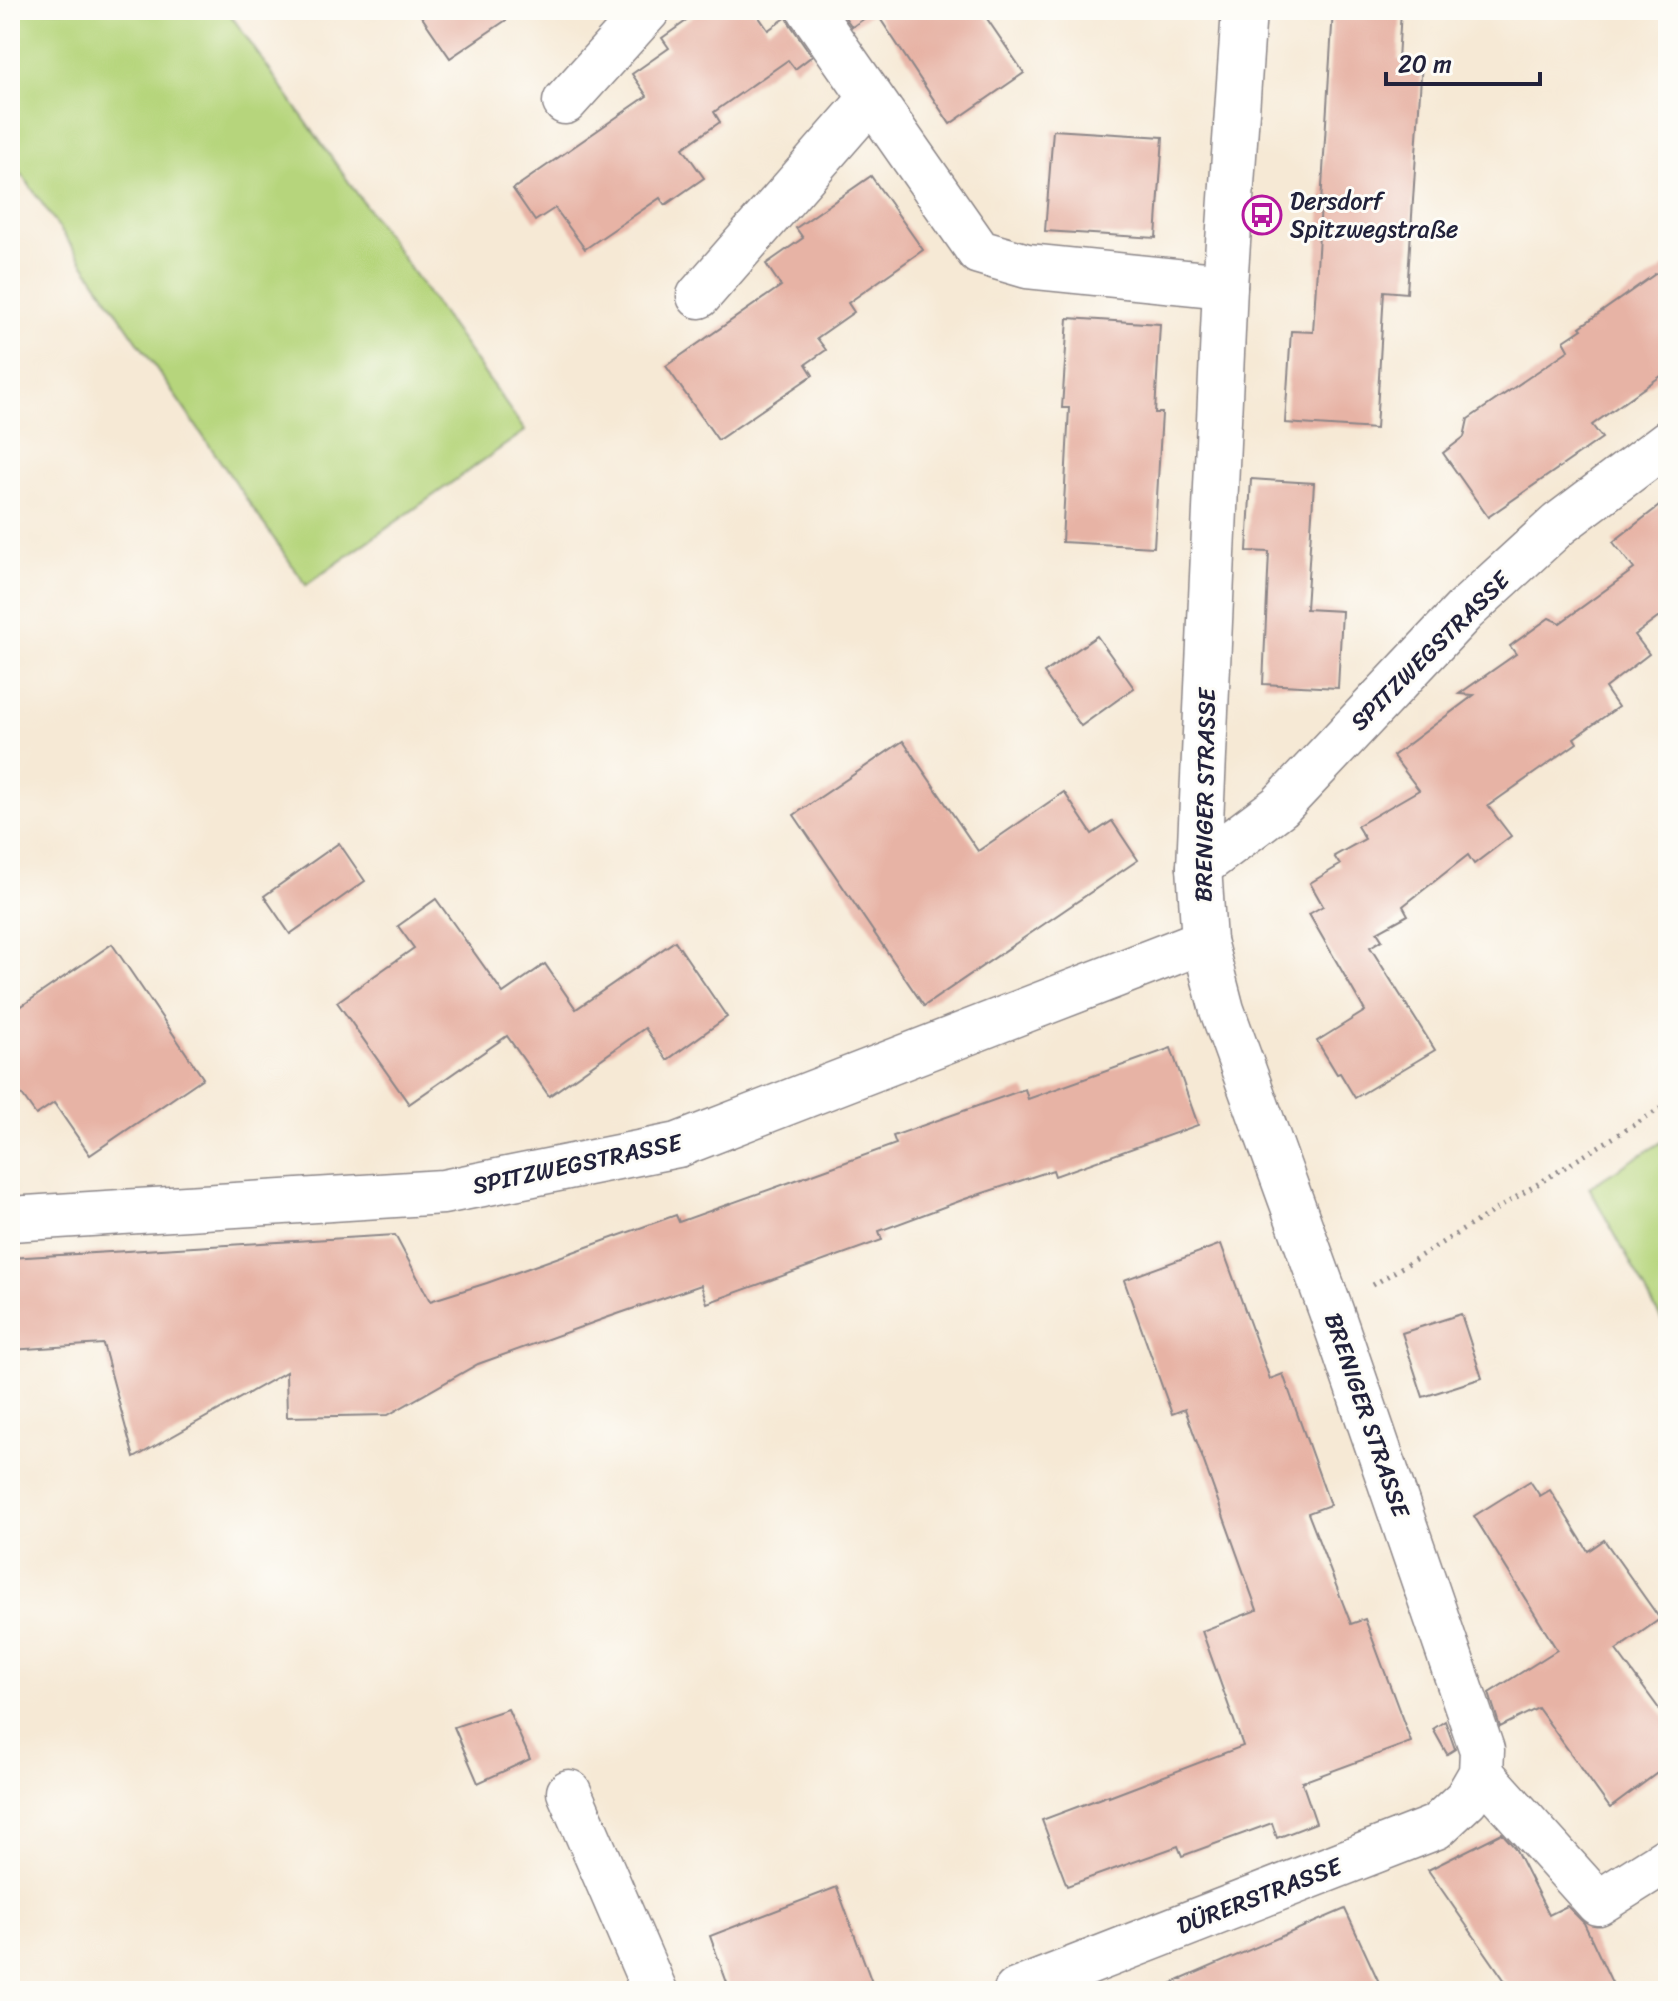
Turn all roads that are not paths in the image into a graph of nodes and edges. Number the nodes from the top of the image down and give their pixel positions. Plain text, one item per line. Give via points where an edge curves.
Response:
1 (648, 10) edge
2 (810, 10) edge
3 (1244, 10) edge
4 (871, 99) junction
5 (565, 102) dead end
6 (1225, 286) junction
7 (699, 296) dead end
8 (1668, 442) edge
9 (1199, 867) junction
10 (1204, 941) junction
11 (10, 1219) edge
12 (1481, 1773) junction
13 (569, 1792) dead end
14 (1668, 1859) edge
15 (655, 1991) edge
16 (1016, 1991) edge

1 - 5 street
2 - 4 street
3 - 6 street, BRENIGER STRASSE
4 - 6 street via 979,252 1027,266
4 - 7 street
6 - 9 street, BRENIGER STRASSE
8 - 9 street, SPITZWEGSTRASSE via 1559,524 1464,611 1280,806
9 - 10 street, BRENIGER STRASSE
10 - 11 street, SPITZWEGSTRASSE via 678,1145 443,1192
10 - 12 street, BRENIGER STRASSE via 1222,1010 1482,1750
12 - 14 street via 1598,1903
12 - 16 street, DÜRERSTRASSE via 1466,1799 1436,1827
13 - 15 street

